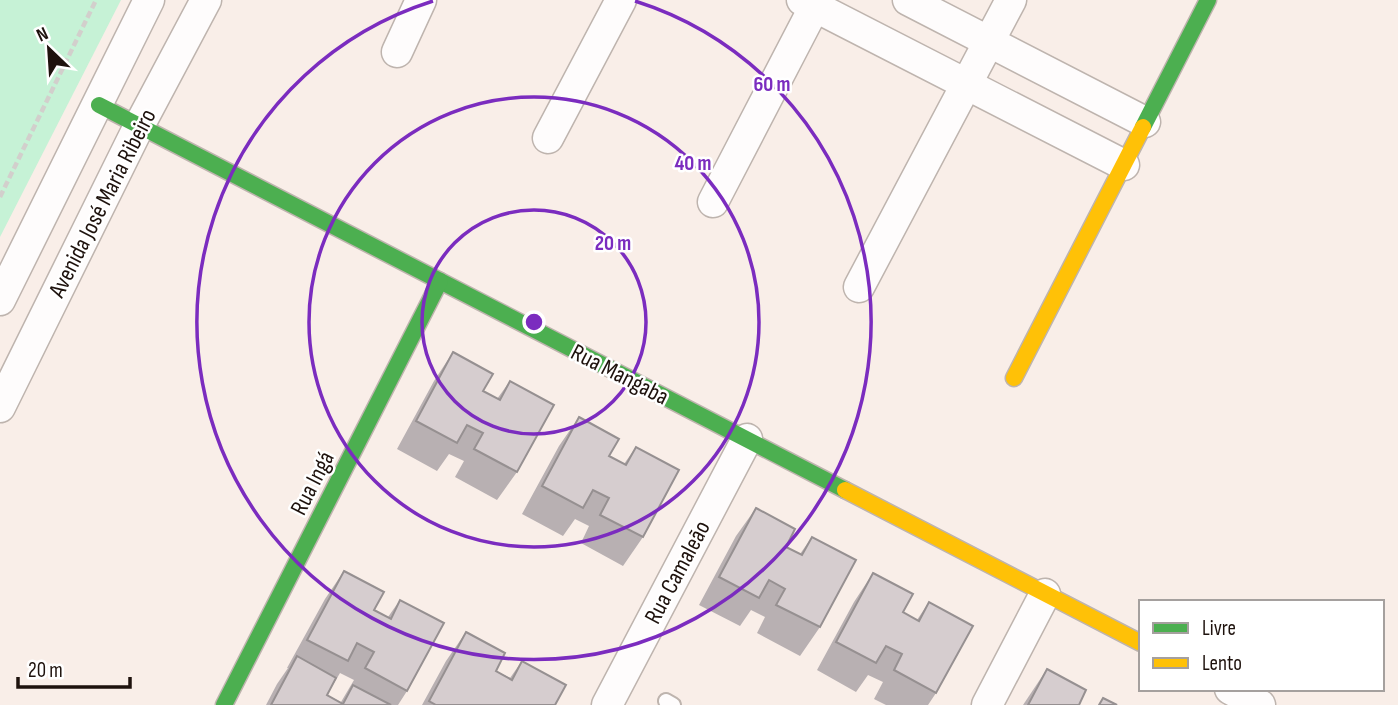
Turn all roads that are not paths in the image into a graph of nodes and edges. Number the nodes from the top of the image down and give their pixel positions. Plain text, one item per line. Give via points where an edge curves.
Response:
1 (149, 0) edge
2 (206, 0) edge
3 (421, 0) edge
4 (621, 0) edge
5 (908, 0) edge
6 (1011, 0) edge
7 (1208, 0) edge
8 (812, 2) edge
9 (989, 41) junction
10 (397, 52) dead end
11 (966, 84) junction
12 (99, 105) junction
13 (1145, 122) junction
14 (139, 126) junction
15 (548, 138) dead end
16 (1124, 165) junction
17 (713, 202) dead end
18 (440, 281) junction
19 (859, 287) dead end
20 (0, 300) edge
21 (1014, 378) dead end
22 (0, 407) edge
23 (747, 439) junction
24 (1045, 594) junction
25 (1139, 642) edge
26 (1234, 691) edge
27 (224, 705) edge
28 (607, 705) edge
29 (987, 705) edge
30 (1260, 705) edge

1 - 12 street, Avenida José Maria Ribeiro
2 - 14 street, Avenida José Maria Ribeiro
3 - 10 street
4 - 15 street
5 - 9 street
6 - 9 street
7 - 13 street
8 - 11 street
8 - 17 street
9 - 11 street
9 - 13 street
11 - 16 street
11 - 19 street
12 - 14 street, Rua Mangaba
12 - 20 street, Avenida José Maria Ribeiro
13 - 16 street
14 - 18 street, Rua Mangaba
14 - 22 street, Avenida José Maria Ribeiro
16 - 21 street
18 - 23 street, Rua Mangaba
18 - 27 street, Rua Ingá
23 - 24 street, Rua Mangaba
23 - 28 street, Rua Camaleão
24 - 25 street, Rua Mangaba
24 - 29 street
26 - 30 street

